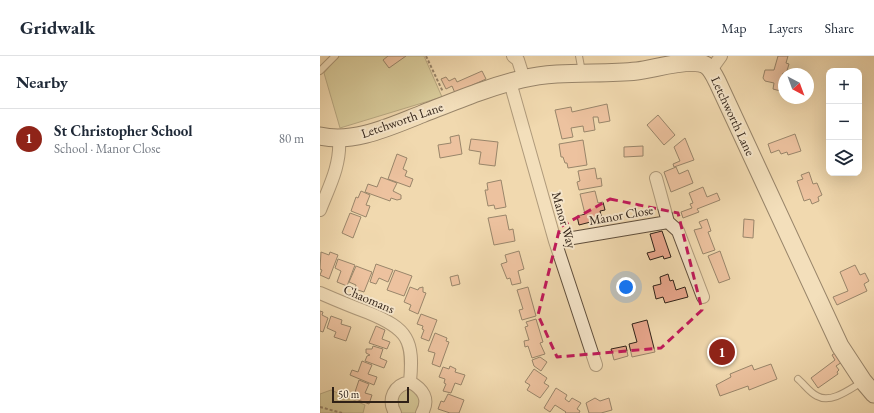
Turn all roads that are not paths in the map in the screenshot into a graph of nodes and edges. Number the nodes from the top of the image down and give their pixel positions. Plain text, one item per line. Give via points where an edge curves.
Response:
1 (335, 56) edge
2 (513, 56) edge
3 (580, 56) edge
4 (721, 56) edge
5 (695, 58) edge
6 (711, 70) junction
7 (320, 71) edge
8 (582, 74) junction
9 (517, 80) junction
10 (320, 136) edge
11 (340, 138) junction
12 (656, 178) dead end
13 (320, 210) edge
14 (668, 222) junction
15 (555, 241) junction
16 (320, 294) edge
17 (703, 297) dead end
18 (596, 365) dead end
19 (798, 378) dead end
20 (410, 382) junction
21 (868, 387) edge
22 (395, 413) edge
23 (422, 413) edge

1 - 7 lane
2 - 9 street, Manor Way via 518,60
3 - 8 lane
4 - 6 street
5 - 6 street, Letchworth Lane
5 - 8 street, Letchworth Lane via 644,70
6 - 21 street, Letchworth Lane via 840,346
8 - 9 street, Letchworth Lane
9 - 11 street, Letchworth Lane via 367,134
9 - 15 street, Manor Way
10 - 11 street, Letchworth Lane
11 - 13 street via 338,166
12 - 14 street, Manor Close
14 - 15 street, Manor Close
14 - 17 street, Manor Close via 678,231
15 - 18 street, Manor Way
16 - 20 street, Chaomans via 390,322 402,332 412,359
19 - 21 lane via 817,397 827,398
20 - 22 street via 398,386 394,391 391,406
20 - 23 street via 424,393 425,407

